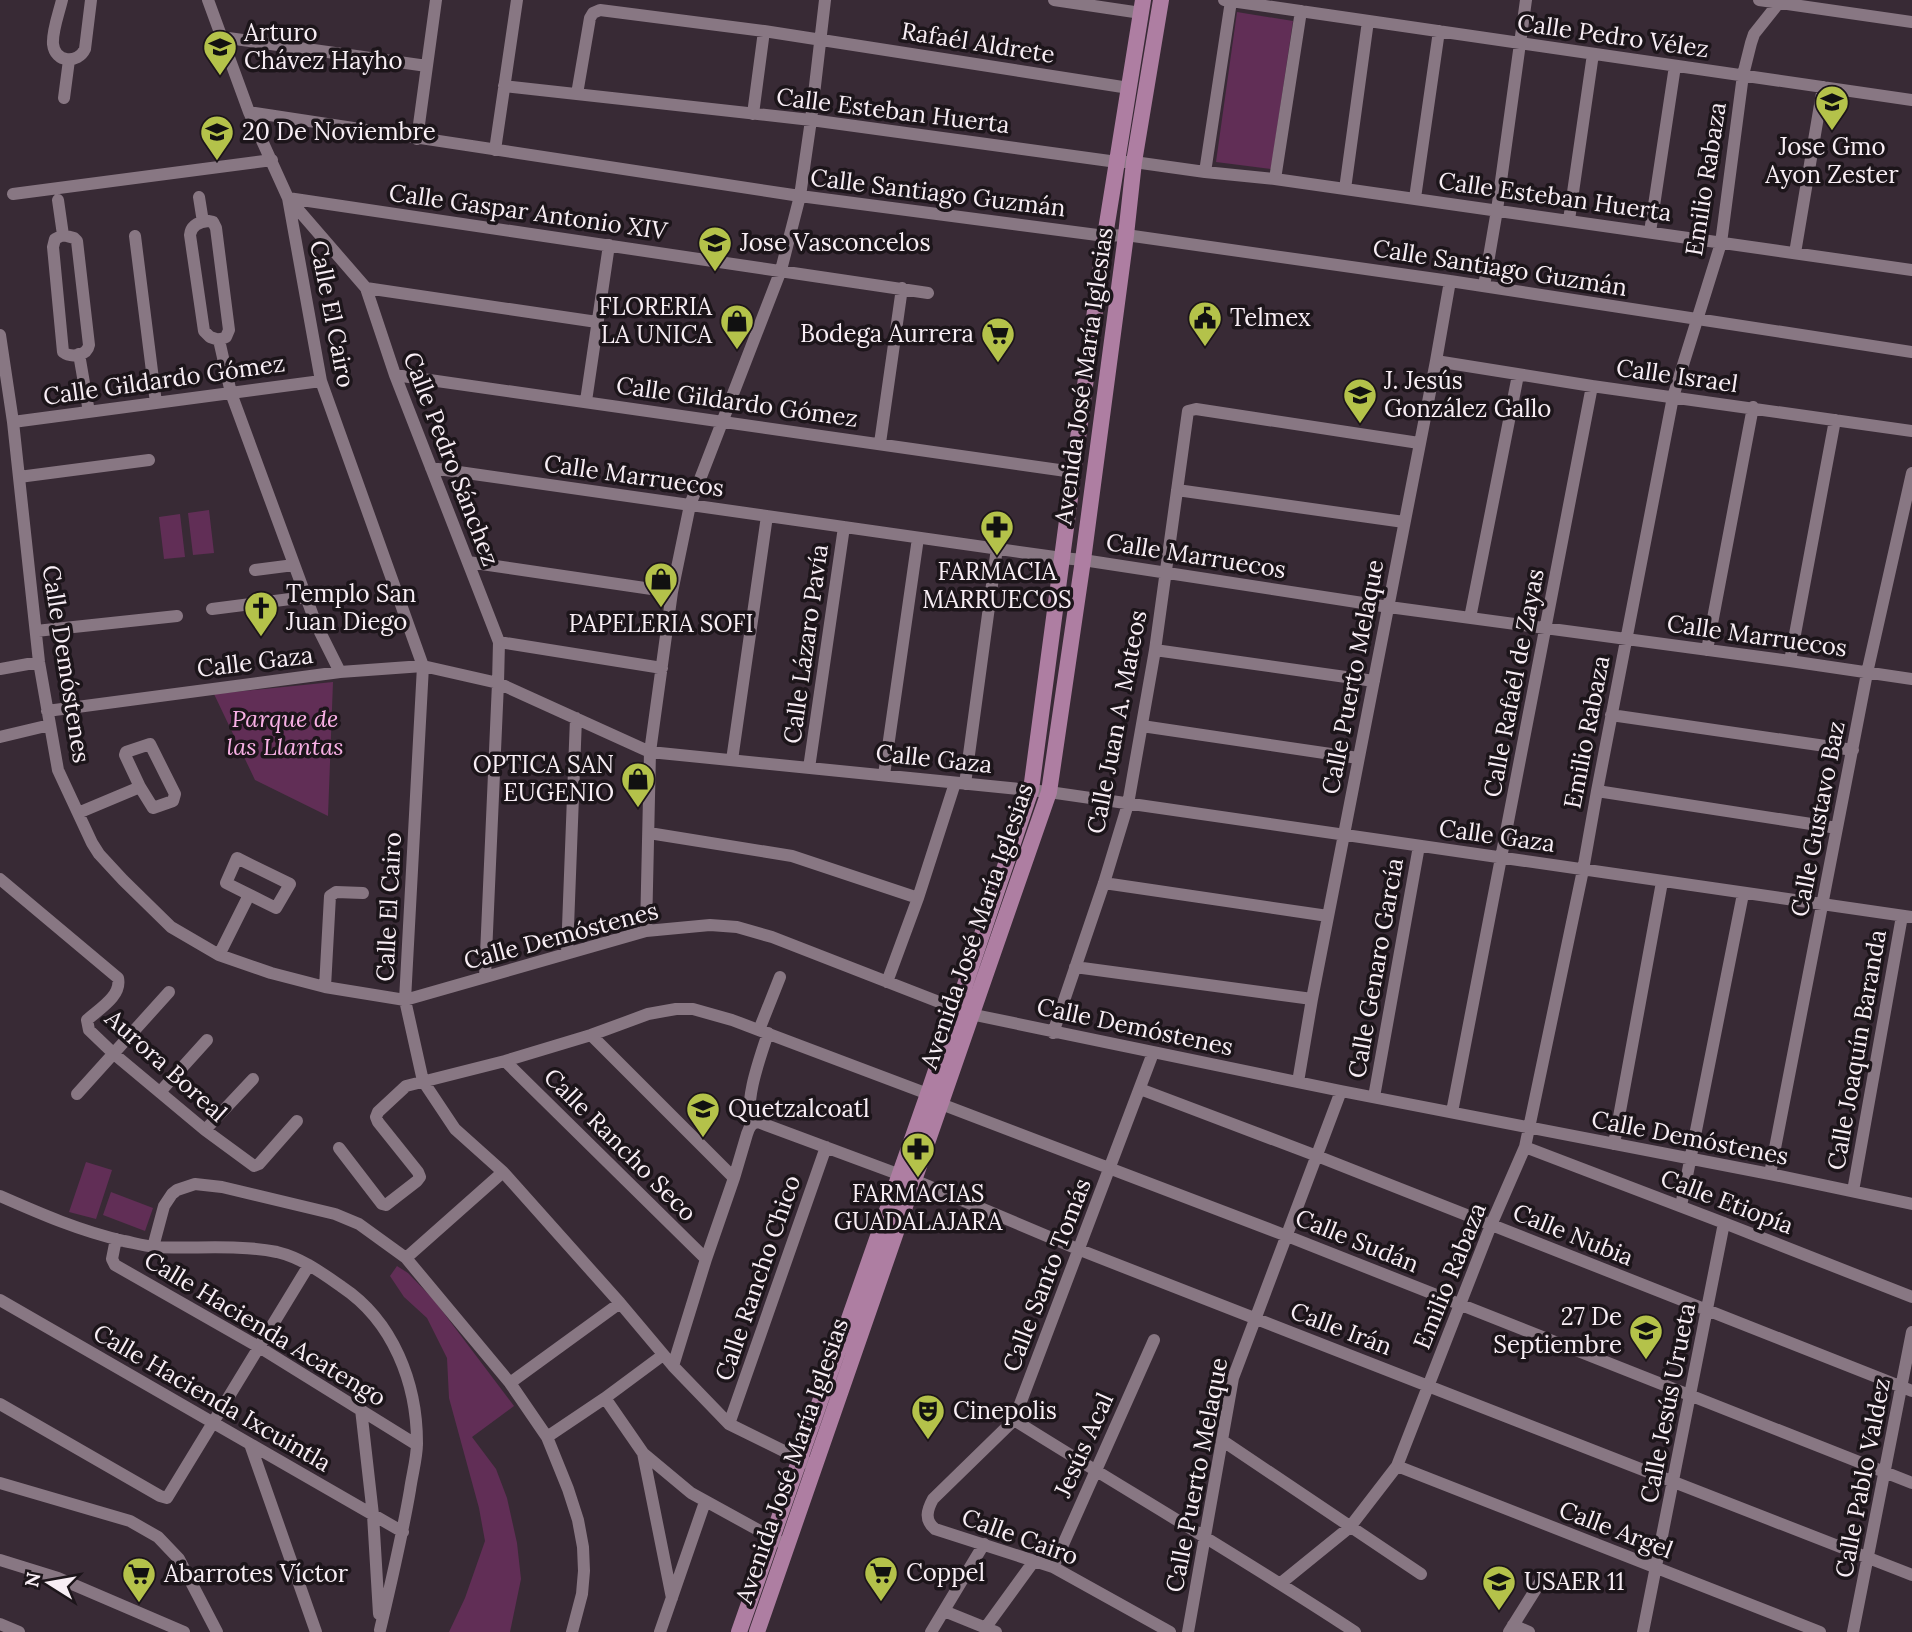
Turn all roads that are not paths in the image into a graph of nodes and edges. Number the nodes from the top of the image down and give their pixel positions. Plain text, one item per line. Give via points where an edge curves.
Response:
1 (62, 0) edge
2 (91, 0) edge
3 (208, 0) edge
4 (436, 0) edge
5 (517, 0) edge
6 (825, 0) edge
7 (1054, 0) edge
8 (1161, 0) edge
9 (1526, 0) edge
10 (1759, 0) edge
11 (1227, 1) edge
12 (1781, 1) edge
13 (1142, 6) edge
14 (1301, 11) junction
15 (1368, 21) junction
16 (1912, 22) edge
17 (764, 31) junction
18 (1439, 32) junction
19 (221, 37) junction
20 (820, 40) junction
21 (1521, 44) junction
22 (1593, 54) junction
23 (69, 60) junction
24 (427, 66) junction
25 (1675, 66) junction
26 (1743, 75) junction
27 (504, 86) junction
28 (1823, 87) junction
29 (1129, 88) junction
30 (577, 94) junction
31 (64, 97) dead end
32 (1912, 100) edge
33 (249, 111) junction
34 (753, 114) junction
35 (811, 120) junction
36 (417, 138) junction
37 (495, 149) junction
38 (272, 160) junction
39 (1126, 162) junction
40 (1205, 172) junction
41 (1275, 179) junction
42 (1345, 188) junction
43 (13, 194) dead end
44 (198, 197) dead end
45 (800, 197) junction
46 (288, 198) junction
47 (1415, 198) junction
48 (58, 200) dead end
49 (1497, 210) junction
50 (1569, 220) junction
51 (203, 222) junction
52 (1650, 232) junction
53 (63, 235) junction
54 (1126, 235) junction
55 (135, 236) dead end
56 (1105, 236) junction
57 (1721, 243) junction
58 (609, 245) junction
59 (1795, 253) junction
60 (781, 270) junction
61 (1912, 270) edge
62 (1450, 281) junction
63 (1484, 286) junction
64 (366, 288) junction
65 (902, 288) junction
66 (928, 293) dead end
67 (1696, 320) junction
68 (597, 322) junction
69 (0, 335) edge
70 (219, 340) junction
71 (1912, 352) edge
72 (79, 354) junction
73 (1436, 361) junction
74 (395, 374) junction
75 (1518, 374) junction
76 (320, 381) junction
77 (1592, 386) junction
78 (231, 393) junction
79 (1673, 397) junction
80 (586, 401) junction
81 (156, 403) junction
82 (1753, 407) junction
83 (89, 412) junction
84 (1835, 420) junction
85 (723, 421) junction
86 (13, 422) junction
87 (1912, 431) edge
88 (880, 443) junction
89 (1419, 443) junction
90 (149, 460) dead end
91 (431, 468) junction
92 (1073, 472) junction
93 (1912, 473) edge
94 (19, 477) junction
95 (1177, 490) junction
96 (690, 505) junction
97 (767, 516) junction
98 (1404, 522) junction
99 (844, 527) junction
100 (918, 538) junction
101 (997, 548) junction
102 (1062, 558) junction
103 (1083, 560) junction
104 (468, 562) junction
105 (294, 565) junction
106 (255, 570) dead end
107 (1166, 572) junction
108 (672, 592) junction
109 (306, 597) junction
110 (1389, 607) junction
111 (212, 609) dead end
112 (177, 616) dead end
113 (1470, 618) junction
114 (1546, 628) junction
115 (36, 631) junction
116 (1626, 639) junction
117 (499, 642) junction
118 (1155, 650) junction
119 (1707, 650) junction
120 (1790, 661) junction
121 (39, 662) junction
122 (423, 666) junction
123 (662, 668) junction
124 (0, 669) edge
125 (340, 672) junction
126 (1867, 673) junction
127 (1912, 679) edge
128 (1374, 681) junction
129 (498, 683) junction
130 (47, 711) junction
131 (1611, 715) junction
132 (576, 718) junction
133 (50, 725) junction
134 (1142, 726) junction
135 (0, 737) edge
136 (1853, 750) junction
137 (650, 752) junction
138 (1358, 758) junction
139 (732, 760) junction
140 (809, 768) junction
141 (884, 775) junction
142 (960, 784) junction
143 (140, 787) junction
144 (1031, 790) junction
145 (1597, 791) junction
146 (1049, 792) junction
147 (1128, 804) junction
148 (78, 813) junction
149 (1838, 828) junction
150 (649, 833) junction
151 (1343, 835) junction
152 (1419, 846) junction
153 (1502, 858) junction
154 (1583, 870) junction
155 (0, 879) edge
156 (1662, 882) junction
157 (1104, 883) junction
158 (363, 893) dead end
159 (1743, 894) junction
160 (249, 895) junction
161 (918, 898) junction
162 (1823, 903) junction
163 (1328, 916) junction
164 (1907, 916) edge
165 (646, 931) junction
166 (566, 953) junction
167 (219, 955) junction
168 (1076, 967) junction
169 (780, 976) dead end
170 (485, 977) junction
171 (887, 982) junction
172 (325, 987) junction
173 (170, 992) dead end
174 (1312, 999) junction
175 (405, 1000) junction
176 (963, 1012) junction
177 (763, 1032) junction
178 (1053, 1032) junction
179 (591, 1035) junction
180 (207, 1040) dead end
181 (1153, 1053) junction
182 (114, 1054) junction
183 (505, 1061) junction
184 (253, 1079) dead end
185 (423, 1081) junction
186 (1298, 1082) junction
187 (1140, 1089) junction
188 (1341, 1091) junction
189 (159, 1092) junction
190 (78, 1094) dead end
191 (928, 1094) junction
192 (1374, 1097) junction
193 (941, 1104) junction
194 (1452, 1112) junction
195 (297, 1121) dead end
196 (752, 1125) junction
197 (1530, 1129) junction
198 (205, 1130) junction
199 (1614, 1144) junction
200 (826, 1147) junction
201 (1525, 1147) junction
202 (340, 1148) dead end
203 (1317, 1157) junction
204 (1691, 1159) junction
205 (1110, 1169) junction
206 (503, 1172) junction
207 (1770, 1174) junction
208 (734, 1178) junction
209 (907, 1178) junction
210 (1853, 1191) junction
211 (0, 1196) edge
212 (1912, 1204) edge
213 (1681, 1206) junction
214 (1724, 1223) junction
215 (1491, 1225) junction
216 (1287, 1236) junction
217 (116, 1239) junction
218 (153, 1247) junction
219 (1080, 1250) junction
220 (406, 1258) junction
221 (706, 1259) junction
222 (309, 1265) junction
223 (1912, 1297) edge
224 (0, 1300) edge
225 (620, 1303) junction
226 (1460, 1305) junction
227 (1708, 1311) junction
228 (1255, 1319) junction
229 (1912, 1332) edge
230 (1154, 1340) dead end
231 (259, 1347) junction
232 (663, 1355) junction
233 (673, 1366) junction
234 (509, 1383) junction
235 (1429, 1385) junction
236 (1907, 1389) edge
237 (1691, 1397) junction
238 (605, 1398) junction
239 (0, 1404) edge
240 (361, 1409) junction
241 (1014, 1419) junction
242 (213, 1422) junction
243 (729, 1424) junction
244 (547, 1437) junction
245 (1223, 1441) junction
246 (250, 1444) junction
247 (417, 1445) junction
248 (643, 1453) junction
249 (807, 1463) junction
250 (1397, 1466) junction
251 (1096, 1471) junction
252 (1885, 1472) junction
253 (0, 1482) edge
254 (1674, 1483) junction
255 (1912, 1483) edge
256 (705, 1502) junction
257 (373, 1515) junction
258 (928, 1524) joint
259 (1350, 1527) junction
260 (403, 1532) junction
261 (1205, 1537) junction
262 (779, 1542) junction
263 (984, 1544) junction
264 (1868, 1558) junction
265 (0, 1560) edge
266 (1034, 1560) junction
267 (1054, 1567) junction
268 (1656, 1568) junction
269 (1421, 1574) dead end
270 (1544, 1576) dead end
271 (1912, 1576) edge
272 (1281, 1583) junction
273 (672, 1598) junction
274 (944, 1611) junction
275 (0, 1624) edge
276 (1511, 1629) edge
277 (991, 1630) edge
278 (380, 1631) edge
279 (19, 1632) edge
280 (184, 1632) edge
281 (217, 1632) edge
282 (316, 1632) edge
283 (572, 1632) edge
284 (660, 1632) edge
285 (739, 1632) edge
286 (757, 1632) edge
287 (931, 1632) edge
288 (1170, 1632) edge
289 (1188, 1632) edge
290 (1355, 1632) edge
291 (1529, 1632) edge
292 (1643, 1632) edge
293 (1820, 1632) edge
294 (1853, 1632) edge

1 - 23 street via 53,42 60,57
2 - 23 street via 85,49 77,59
3 - 19 street, Calle Pedro Sánchez
4 - 24 street
5 - 27 street
6 - 20 street
7 - 13 street
8 - 39 main road, Avenida José María Iglesias
9 - 21 street
10 - 12 street
11 - 14 street, Calle Pedro Vélez
11 - 40 street
12 - 16 street
12 - 26 street, Emilio Rabaza via 1754,34
13 - 29 main road, Avenida José María Iglesias
14 - 15 street, Calle Pedro Vélez
14 - 41 street
15 - 18 street, Calle Pedro Vélez
15 - 42 street
17 - 20 street, Rafaél Aldrete
17 - 30 street, Rafaél Aldrete via 600,10 590,18
17 - 34 street
18 - 21 street, Calle Pedro Vélez
18 - 47 street
19 - 24 street
19 - 33 street, Calle Pedro Sánchez
20 - 29 street, Rafaél Aldrete
20 - 35 street
21 - 22 street, Calle Pedro Vélez
21 - 49 street
22 - 25 street, Calle Pedro Vélez
22 - 50 street
23 - 31 street
24 - 36 street
25 - 26 street, Calle Pedro Vélez
25 - 52 street
26 - 28 street, Calle Pedro Vélez
26 - 57 street, Emilio Rabaza
27 - 30 street, Calle Esteban Huerta
27 - 37 street
28 - 32 street, Calle Pedro Vélez
28 - 59 street
29 - 39 main road, Avenida José María Iglesias
30 - 34 street, Calle Esteban Huerta
33 - 36 street, Calle Santiago Guzmán
33 - 38 street, Calle Pedro Sánchez
34 - 35 street, Calle Esteban Huerta
35 - 39 street, Calle Esteban Huerta
35 - 45 street
36 - 37 street, Calle Santiago Guzmán
37 - 45 street, Calle Santiago Guzmán
38 - 43 street
38 - 46 street, Calle Pedro Sánchez
39 - 40 street, Calle Esteban Huerta
39 - 54 main road, Avenida José María Iglesias
39 - 56 main road, Avenida José María Iglesias
40 - 41 street, Calle Esteban Huerta
41 - 42 street, Calle Esteban Huerta
42 - 47 street, Calle Esteban Huerta
44 - 51 street
45 - 56 street, Calle Santiago Guzmán
45 - 60 street
46 - 58 street, Calle Gaspar Antonio XIV
46 - 64 street, Calle Pedro Sánchez
46 - 76 street, Calle El Cairo
47 - 49 street, Calle Esteban Huerta
48 - 53 street
49 - 50 street, Calle Esteban Huerta
49 - 63 street
50 - 52 street, Calle Esteban Huerta
51 - 70 street via 213,222 216,229 229,330
51 - 70 street via 195,225 190,235 204,331
52 - 57 street, Calle Esteban Huerta
53 - 72 street via 77,241 89,345
53 - 72 street via 55,239 53,247 63,350 66,355
54 - 56 street, Calle Santiago Guzmán
54 - 62 street, Calle Santiago Guzmán
54 - 103 main road, Avenida José María Iglesias
55 - 81 street
56 - 92 main road, Avenida José María Iglesias
57 - 59 street, Calle Esteban Huerta
57 - 67 street, Emilio Rabaza
58 - 60 street, Calle Gaspar Antonio XIV
58 - 68 street
59 - 61 street, Calle Esteban Huerta
60 - 65 street, Calle Gaspar Antonio XIV
60 - 85 street
62 - 63 street, Calle Santiago Guzmán
62 - 73 street, Calle Puerto Melaque
63 - 67 street, Calle Santiago Guzmán
64 - 68 street
64 - 74 street, Calle Pedro Sánchez
65 - 66 street, Calle Gaspar Antonio XIV
65 - 88 street
67 - 71 street, Calle Santiago Guzmán
67 - 79 street, Emilio Rabaza
68 - 80 street
69 - 86 street, Calle Demóstenes
70 - 78 street
72 - 83 street
73 - 75 street, Calle Israel
73 - 89 street, Calle Puerto Melaque
74 - 80 street, Calle Gildardo Gómez
74 - 91 street, Calle Pedro Sánchez
75 - 77 street, Calle Israel
75 - 113 street
76 - 78 street, Calle Gildardo Gómez
76 - 122 street, Calle El Cairo
77 - 79 street, Calle Israel
77 - 114 street, Calle Rafaél de Zayas
78 - 81 street, Calle Gildardo Gómez
78 - 105 street
79 - 82 street, Calle Israel
79 - 116 street, Emilio Rabaza
80 - 85 street, Calle Gildardo Gómez
81 - 83 street, Calle Gildardo Gómez
82 - 84 street, Calle Israel
82 - 119 street
83 - 86 street, Calle Gildardo Gómez
84 - 87 street, Calle Israel
84 - 120 street
85 - 88 street, Calle Gildardo Gómez
85 - 96 street
86 - 94 street, Calle Demóstenes
88 - 92 street, Calle Gildardo Gómez
89 - 95 street, Calle Juan A. Mateos via 1196,409 1188,411
89 - 98 street, Calle Puerto Melaque
90 - 94 street
91 - 96 street, Calle Marruecos
91 - 104 street, Calle Pedro Sánchez
92 - 102 main road, Avenida José María Iglesias
93 - 126 street, Calle Gustavo Baz
94 - 115 street, Calle Demóstenes
95 - 98 street
95 - 107 street, Calle Juan A. Mateos
96 - 97 street, Calle Marruecos
96 - 108 street
97 - 99 street, Calle Marruecos
97 - 139 street
98 - 110 street, Calle Puerto Melaque
99 - 100 street, Calle Marruecos
99 - 140 street, Calle Lázaro Pavía
100 - 101 street, Calle Marruecos
100 - 141 street
101 - 102 street, Calle Marruecos
101 - 142 street
102 - 103 street, Calle Marruecos
102 - 144 main road, Avenida José María Iglesias
103 - 107 street, Calle Marruecos
103 - 146 main road, Avenida José María Iglesias
104 - 108 street
104 - 117 street, Calle Pedro Sánchez
105 - 106 street
105 - 109 street
107 - 110 street, Calle Marruecos
107 - 118 street, Calle Juan A. Mateos
108 - 123 street
109 - 111 street
109 - 125 street
110 - 113 street, Calle Marruecos
110 - 128 street, Calle Puerto Melaque
112 - 115 street
113 - 114 street, Calle Marruecos
114 - 116 street, Calle Marruecos
114 - 153 street, Calle Rafaél de Zayas
115 - 121 street, Calle Demóstenes
116 - 119 street, Calle Marruecos
116 - 131 street, Emilio Rabaza
117 - 123 street
117 - 129 street, Calle Pedro Sánchez
118 - 128 street
118 - 134 street, Calle Juan A. Mateos
119 - 120 street, Calle Marruecos
120 - 126 street, Calle Marruecos
121 - 124 street
121 - 130 street, Calle Demóstenes
122 - 125 street, Calle Gaza
122 - 129 street, Calle Gaza
122 - 175 street, Calle El Cairo
123 - 137 street
125 - 130 street, Calle Gaza
126 - 127 street, Calle Marruecos
126 - 136 street, Calle Gustavo Baz
128 - 138 street, Calle Puerto Melaque
129 - 132 street, Calle Gaza
129 - 170 street, Calle Pedro Sánchez
130 - 133 street, Calle Demóstenes
131 - 136 street
131 - 145 street, Emilio Rabaza
132 - 137 street, Calle Gaza
132 - 166 street
133 - 135 street
133 - 148 street, Calle Demóstenes via 58,770
134 - 138 street
134 - 147 street, Calle Juan A. Mateos
136 - 149 street, Calle Gustavo Baz
137 - 139 street, Calle Gaza
137 - 150 street
138 - 151 street, Calle Puerto Melaque
139 - 140 street, Calle Gaza
140 - 141 street, Calle Gaza
141 - 142 street, Calle Gaza
142 - 144 street, Calle Gaza
142 - 161 street
143 - 143 street via 153,808 175,798 149,744 125,755
143 - 148 street
144 - 146 street, Calle Gaza
144 - 176 main road, Avenida José María Iglesias
145 - 149 street
145 - 154 street, Emilio Rabaza
146 - 147 street, Calle Gaza
146 - 176 main road, Avenida José María Iglesias
147 - 151 street, Calle Gaza
147 - 157 street, Calle Juan A. Mateos
148 - 167 street, Calle Demóstenes via 99,854 123,880 171,927
149 - 162 street, Calle Gustavo Baz
150 - 161 street via 793,856
150 - 165 street
151 - 152 street, Calle Gaza
151 - 163 street, Calle Puerto Melaque
152 - 153 street, Calle Gaza
152 - 192 street, Calle Genaro García
153 - 154 street, Calle Gaza
153 - 194 street, Calle Rafaél de Zayas
154 - 156 street, Calle Gaza
154 - 197 street, Emilio Rabaza
155 - 182 street, Aurora Boreal via 118,978 117,993 87,1020 89,1030
156 - 159 street, Calle Gaza
156 - 199 street
157 - 163 street
157 - 168 street, Calle Juan A. Mateos
158 - 172 street via 331,894
159 - 162 street, Calle Gaza
159 - 204 street
160 - 160 street via 226,883 237,858 290,884 276,908
160 - 167 street
161 - 171 street
162 - 164 street, Calle Gaza
162 - 207 street, Calle Gustavo Baz
163 - 174 street, Calle Puerto Melaque
164 - 210 street, Calle Joaquín Baranda
165 - 166 street, Calle Demóstenes
165 - 171 street, Calle Demóstenes via 737,927
166 - 170 street, Calle Demóstenes
167 - 172 street, Calle Demóstenes
168 - 174 street
168 - 178 street, Calle Juan A. Mateos
169 - 177 street
170 - 175 street, Calle Demóstenes
171 - 176 street, Calle Demóstenes
172 - 175 street, Calle Demóstenes
173 - 182 street
174 - 186 street, Calle Puerto Melaque
175 - 185 street, Calle El Cairo
176 - 178 street, Calle Demóstenes
176 - 191 main road, Avenida José María Iglesias
176 - 193 main road, Avenida José María Iglesias
177 - 179 street via 714,1014 676,1009
177 - 191 street
177 - 196 street via 748,1111
178 - 181 street, Calle Demóstenes
179 - 183 street
179 - 208 street
180 - 189 street
181 - 186 street, Calle Demóstenes
181 - 187 street, Calle Santo Tomás
182 - 189 street, Aurora Boreal
182 - 190 street
183 - 185 street
183 - 221 street, Calle Rancho Seco
184 - 198 street
185 - 202 street via 407,1086 376,1117 418,1172 417,1181 384,1205
185 - 206 street, Calle El Cairo via 455,1129
186 - 188 street, Calle Demóstenes
187 - 203 street, Calle Nubia
187 - 205 street, Calle Santo Tomás
188 - 192 street, Calle Demóstenes
188 - 203 street, Calle Puerto Melaque
189 - 198 street, Aurora Boreal
191 - 209 main road, Avenida José María Iglesias
192 - 194 street, Calle Demóstenes
193 - 205 street, Calle Sudán
193 - 209 main road, Avenida José María Iglesias
194 - 197 street, Calle Demóstenes
195 - 198 street, Aurora Boreal via 254,1166
196 - 200 street, Calle Irán via 762,1123
196 - 208 street
197 - 199 street, Calle Demóstenes
197 - 201 street, Emilio Rabaza
199 - 204 street, Calle Demóstenes
200 - 209 street, Calle Irán
200 - 243 street, Calle Rancho Chico
201 - 213 street, Calle Etiopía
201 - 215 street, Emilio Rabaza
203 - 215 street, Calle Nubia
203 - 216 street, Calle Puerto Melaque
204 - 207 street, Calle Demóstenes
204 - 213 street
205 - 216 street, Calle Sudán
205 - 219 street, Calle Santo Tomás
206 - 220 street
206 - 225 street, Calle El Cairo
207 - 210 street, Calle Demóstenes
208 - 221 street
209 - 219 street, Calle Irán
209 - 249 main road, Avenida José María Iglesias
210 - 212 street, Calle Demóstenes
211 - 217 street via 56,1221
213 - 214 street, Calle Etiopía
214 - 223 street, Calle Etiopía
214 - 227 street, Calle Jesús Urueta
215 - 226 street, Emilio Rabaza
215 - 227 street, Calle Nubia
216 - 226 street, Calle Sudán
216 - 228 street, Calle Puerto Melaque
217 - 218 street
217 - 231 street, Calle Hacienda Acatengo via 115,1265
218 - 220 street via 172,1194 195,1184 335,1214 359,1224
218 - 222 street via 265,1251
219 - 228 street, Calle Irán
219 - 241 street, Calle Santo Tomás
220 - 234 street
221 - 233 street
222 - 231 street
222 - 247 street via 351,1293 388,1334 409,1383
224 - 242 street, Calle Hacienda Ixcuintla
225 - 232 street, Calle El Cairo
225 - 234 street
226 - 235 street, Emilio Rabaza
226 - 237 street, Calle Sudán
227 - 236 street, Calle Nubia
227 - 237 street, Calle Jesús Urueta
228 - 235 street, Calle Irán
228 - 245 street, Calle Puerto Melaque via 1233,1378
229 - 236 street, Calle Pablo Valdez
230 - 251 street, Jesús Acal
231 - 240 street, Calle Hacienda Acatengo
231 - 242 street
232 - 233 street, Calle El Cairo
232 - 238 street
233 - 243 street, Calle El Cairo
234 - 244 street
235 - 250 street, Emilio Rabaza
235 - 254 street, Calle Irán
236 - 252 street, Calle Pablo Valdez
237 - 252 street, Calle Sudán
237 - 254 street, Calle Jesús Urueta
238 - 244 street
238 - 248 street
239 - 242 street via 167,1498
240 - 247 street, Calle Hacienda Acatengo
240 - 257 street
241 - 251 street
241 - 258 street, Calle Santo Tomás via 933,1499
242 - 246 street, Calle Hacienda Ixcuintla
243 - 249 street, Calle El Cairo
244 - 283 street via 568,1489 583,1547 582,1594
245 - 259 street
245 - 261 street, Calle Puerto Melaque
246 - 257 street, Calle Hacienda Ixcuintla
246 - 282 street
247 - 260 street
248 - 256 street
248 - 273 street
249 - 262 main road, Avenida José María Iglesias
250 - 259 street, Emilio Rabaza
250 - 268 street, Calle Argel
251 - 261 street
251 - 267 street, Jesús Acal
252 - 255 street, Calle Sudán
252 - 264 street, Calle Pablo Valdez
253 - 281 street via 130,1521 158,1538 179,1559
254 - 264 street, Calle Irán
254 - 268 street, Calle Jesús Urueta
256 - 262 street
256 - 273 street
257 - 260 street, Calle Hacienda Ixcuintla
257 - 278 street
258 - 263 street, Calle Cairo
259 - 269 street
259 - 272 street, Emilio Rabaza
260 - 278 street
261 - 272 street
261 - 289 street, Calle Puerto Melaque
262 - 285 main road, Avenida José María Iglesias
262 - 286 main road, Avenida José María Iglesias
263 - 266 street, Calle Cairo
263 - 274 street
264 - 271 street, Calle Irán
264 - 294 street, Calle Pablo Valdez
265 - 280 street via 58,1578
266 - 267 street, Calle Cairo
266 - 277 street
267 - 288 street, Calle Cairo
268 - 292 street, Calle Jesús Urueta
268 - 293 street, Calle Argel
270 - 276 street
272 - 290 street
273 - 284 street
274 - 277 street
274 - 287 street
275 - 279 street
276 - 291 street

